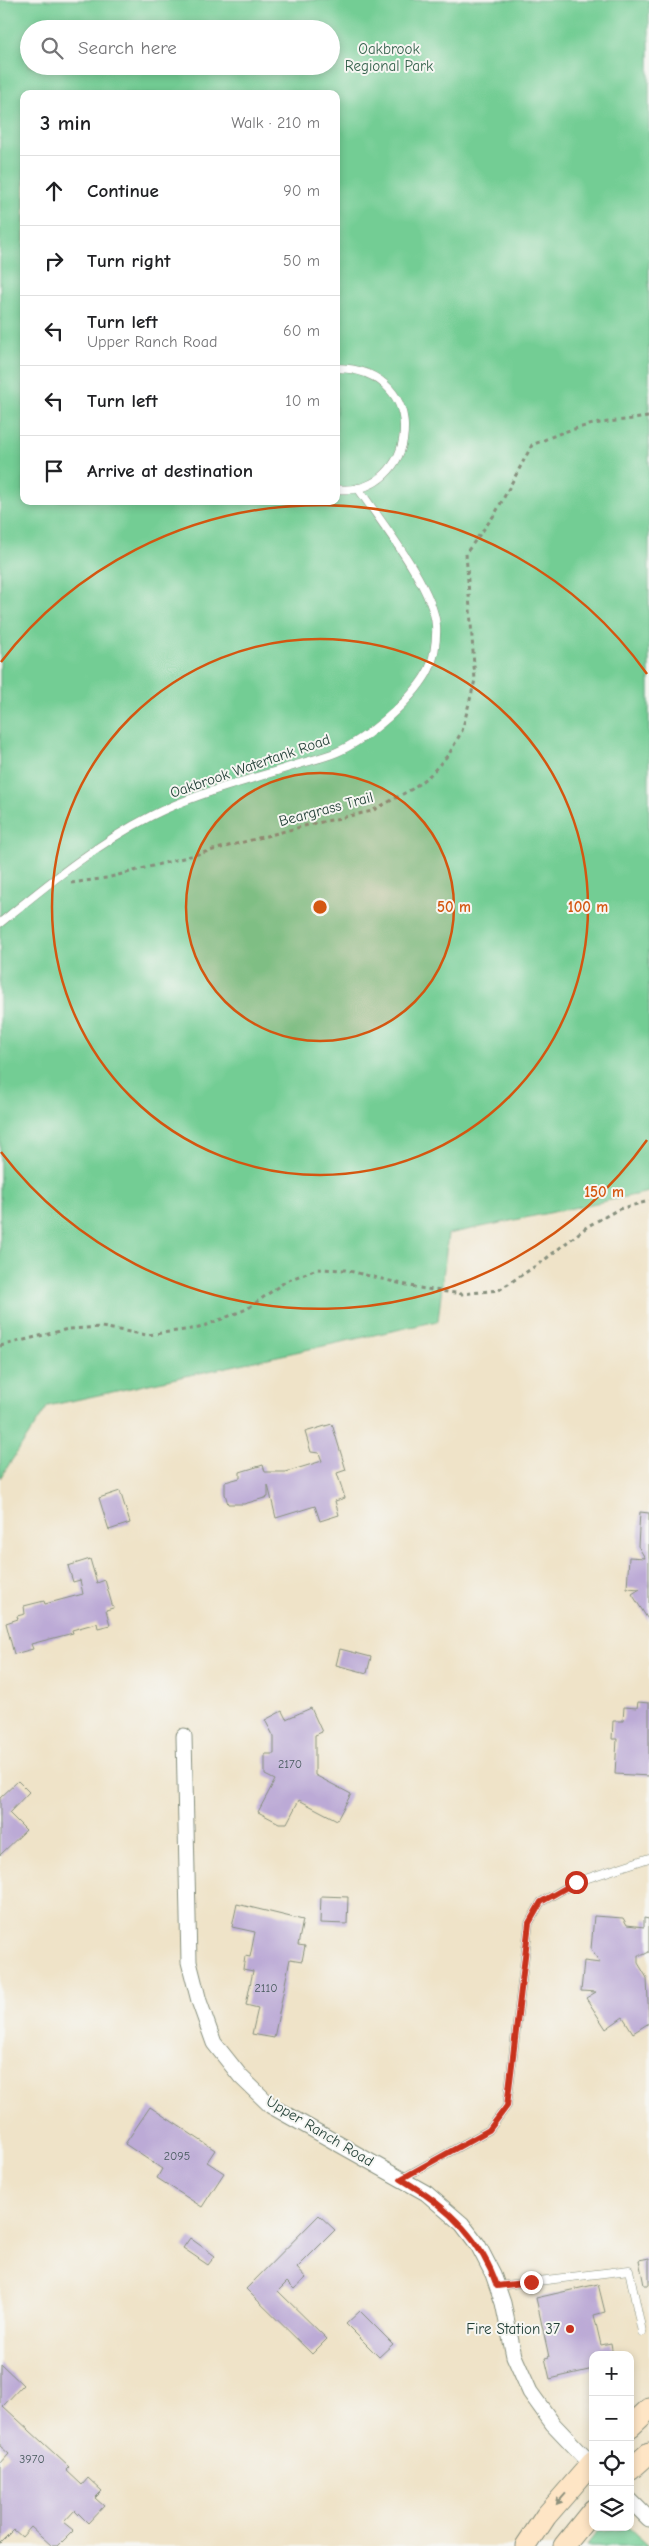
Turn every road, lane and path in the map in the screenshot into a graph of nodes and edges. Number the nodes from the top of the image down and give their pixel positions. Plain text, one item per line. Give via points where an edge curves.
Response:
1 (340, 368) edge
2 (649, 417) edge
3 (358, 488) junction
4 (340, 489) edge
5 (65, 884) dead end
6 (0, 922) edge
7 (649, 1201) edge
8 (0, 1346) edge
9 (184, 1736) dead end
10 (649, 1858) edge
11 (401, 2179) junction
12 (497, 2286) junction
13 (642, 2332) dead end
14 (649, 2409) edge
15 (634, 2423) edge
16 (649, 2453) edge
17 (589, 2461) edge
18 (634, 2466) edge
19 (589, 2467) edge
20 (634, 2504) edge
21 (589, 2515) edge
22 (649, 2519) edge
23 (526, 2546) edge
24 (564, 2546) edge

1 - 3 lane via 357,369 376,377 392,390 402,408 405,428 399,454 377,480
2 - 5 path, Beargrass Trail via 593,424 562,432 532,445 495,514 466,553 475,680 462,731 449,754 430,775 372,811 107,878
3 - 4 lane
3 - 6 lane, Oakbrook Watertank Road via 422,585 433,608 436,627 434,654 428,672 415,690 365,736 337,752 210,792 152,815 118,834
7 - 8 path via 619,1209 588,1226 498,1290 462,1294 419,1288 345,1270 317,1269 286,1281 247,1309 200,1328 147,1335 101,1326 68,1329
9 - 11 street, Upper Ranch Road via 189,1962 214,2044 271,2106
10 - 11 lane via 576,1882 541,1902 529,1923 507,2106 489,2130
11 - 12 street, Upper Ranch Road via 426,2193 462,2224 478,2245
12 - 13 lane via 629,2270
12 - 17 street, Upper Ranch Road via 514,2356 530,2392 554,2424
14 - 15 main road
16 - 18 main road
19 -> 23 main road via 546,2516
20 - 22 street
21 - 24 main road

